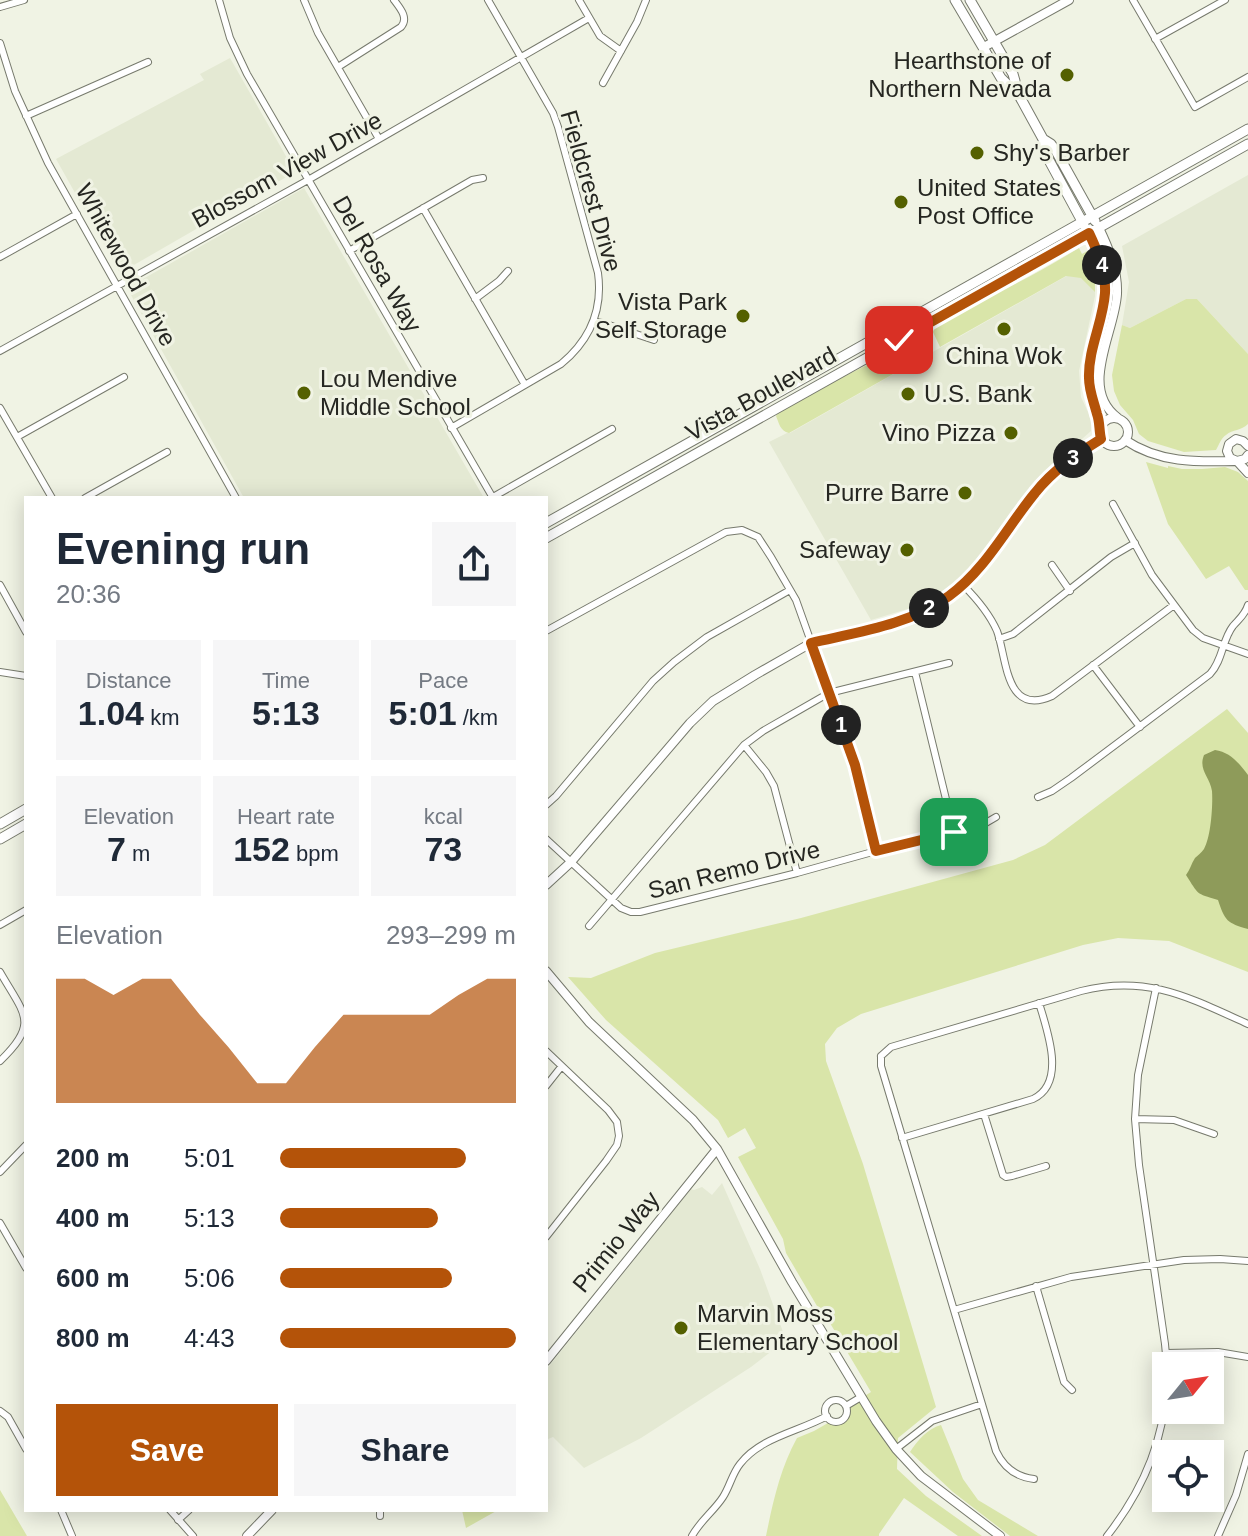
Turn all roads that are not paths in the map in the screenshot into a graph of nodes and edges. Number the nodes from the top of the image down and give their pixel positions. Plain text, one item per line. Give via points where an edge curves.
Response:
1 (24, 0) edge
2 (219, 0) edge
3 (304, 0) edge
4 (394, 0) edge
5 (488, 0) edge
6 (579, 0) edge
7 (646, 0) edge
8 (955, 0) edge
9 (970, 0) edge
10 (1069, 0) edge
11 (1133, 0) edge
12 (1225, 0) edge
13 (0, 7) edge
14 (589, 18) junction
15 (1155, 39) junction
16 (995, 41) junction
17 (0, 43) edge
18 (984, 47) junction
19 (621, 51) junction
20 (521, 58) junction
21 (148, 62) dead end
22 (338, 67) junction
23 (1248, 77) edge
24 (603, 83) dead end
25 (1015, 88) junction
26 (26, 116) junction
27 (1248, 129) edge
28 (379, 139) junction
29 (1043, 139) junction
30 (1248, 144) edge
31 (483, 178) dead end
32 (308, 180) junction
33 (423, 208) junction
34 (77, 214) junction
35 (1093, 216) junction
36 (1083, 222) junction
37 (1099, 228) junction
38 (1089, 233) junction
39 (0, 247) edge
40 (349, 251) junction
41 (2, 256) edge
42 (508, 271) dead end
43 (117, 286) junction
44 (475, 299) junction
45 (594, 320) junction
46 (654, 340) dead end
47 (0, 351) edge
48 (124, 377) dead end
49 (525, 385) junction
50 (0, 408) edge
51 (1118, 418) junction
52 (451, 428) junction
53 (612, 429) dead end
54 (1100, 435) junction
55 (17, 437) junction
56 (1125, 440) junction
57 (1246, 440) edge
58 (1227, 449) junction
59 (167, 452) dead end
60 (1248, 455) edge
61 (1209, 461) junction
62 (1236, 461) junction
63 (1248, 473) edge
64 (51, 496) edge
65 (89, 496) edge
66 (235, 496) edge
67 (492, 496) edge
68 (496, 496) edge
69 (1113, 504) dead end
70 (548, 522) edge
71 (548, 537) edge
72 (1135, 543) junction
73 (1052, 565) dead end
74 (0, 585) edge
75 (963, 585) junction
76 (790, 590) junction
77 (1070, 591) junction
78 (1174, 605) junction
79 (1248, 605) edge
80 (24, 628) edge
81 (548, 630) edge
82 (999, 639) junction
83 (811, 643) junction
84 (1224, 645) junction
85 (1248, 654) edge
86 (949, 663) dead end
87 (1093, 665) junction
88 (0, 672) edge
89 (915, 672) junction
90 (24, 676) edge
91 (829, 693) junction
92 (1029, 699) junction
93 (1029, 709) dead end
94 (1140, 727) junction
95 (744, 745) junction
96 (1038, 797) dead end
97 (548, 803) edge
98 (24, 810) edge
99 (996, 817) dead end
100 (0, 824) edge
101 (24, 825) edge
102 (954, 832) junction
103 (0, 839) edge
104 (548, 841) edge
105 (876, 851) junction
106 (571, 862) junction
107 (797, 873) junction
108 (548, 883) edge
109 (611, 899) junction
110 (24, 911) edge
111 (0, 925) edge
112 (589, 926) dead end
113 (0, 972) edge
114 (548, 973) edge
115 (1156, 988) junction
116 (1039, 1003) junction
117 (24, 1020) edge
118 (1248, 1024) edge
119 (24, 1029) edge
120 (548, 1053) edge
121 (0, 1061) edge
122 (561, 1067) junction
123 (548, 1083) edge
124 (984, 1114) junction
125 (1135, 1119) junction
126 (1214, 1134) dead end
127 (902, 1138) junction
128 (24, 1147) edge
129 (717, 1149) junction
130 (1046, 1166) dead end
131 (0, 1172) edge
132 (0, 1223) edge
133 (548, 1234) edge
134 (24, 1259) edge
135 (1248, 1261) edge
136 (1154, 1265) junction
137 (1036, 1286) junction
138 (954, 1310) junction
139 (1166, 1352) edge
140 (1184, 1352) edge
141 (1210, 1352) edge
142 (1224, 1354) edge
143 (1248, 1357) edge
144 (548, 1359) edge
145 (1072, 1390) dead end
146 (861, 1397) junction
147 (982, 1404) junction
148 (846, 1406) junction
149 (1, 1409) edge
150 (827, 1416) junction
151 (1161, 1424) edge
152 (24, 1445) edge
153 (896, 1449) junction
154 (1248, 1454) edge
155 (1034, 1479) dead end
156 (62, 1512) edge
157 (172, 1512) edge
158 (187, 1512) edge
159 (270, 1512) edge
160 (178, 1520) junction
161 (72, 1536) edge
162 (193, 1536) edge
163 (247, 1536) edge
164 (692, 1536) edge
165 (1000, 1536) edge
166 (1108, 1536) edge
167 (1218, 1536) edge

1 - 13 street
2 - 32 street, Del Rosa Way via 237,55
3 - 22 street
4 - 22 street via 404,23
5 - 20 street, Fieldcrest Drive
6 - 14 street
7 - 19 street
8 - 18 main road
9 - 16 main road
10 - 16 street
11 - 15 street
12 - 15 street
14 - 19 street via 600,36
14 - 20 street, Blossom View Drive
15 - 23 street via 1195,107
16 - 18 street
16 - 25 main road
17 - 26 street, Whitewood Drive
18 - 25 main road via 1001,78
19 - 24 street
20 - 28 street, Blossom View Drive
20 - 45 street, Fieldcrest Drive via 562,137 598,273
21 - 26 street
22 - 28 street
25 - 29 main road
26 - 34 street, Whitewood Drive
27 - 35 main road, Vista Boulevard
28 - 32 street, Blossom View Drive
29 - 35 main road via 1056,151
29 - 36 main road via 1044,151
30 - 37 main road, Vista Boulevard
31 - 33 street
32 - 40 street, Del Rosa Way
32 - 43 street, Blossom View Drive
33 - 40 street
33 - 44 street
34 - 41 street
34 - 43 street, Whitewood Drive
35 - 36 main road, Vista Boulevard
35 - 37 main road
36 - 38 main road
36 - 70 main road, Vista Boulevard
37 - 38 main road, Vista Boulevard
37 - 51 street via 1113,259 1117,286 1100,384 1106,405
38 - 54 street via 1105,286 1088,377
38 - 71 main road, Vista Boulevard
39 - 41 street
40 - 52 street, Del Rosa Way
42 - 44 street
43 - 47 street, Blossom View Drive
43 - 66 street, Whitewood Drive
44 - 49 street
45 - 46 street
45 - 49 street, Fieldcrest Drive via 571,356
48 - 55 street
49 - 52 street, Fieldcrest Drive
50 - 55 street
51 - 54 street via 1106,422
51 - 56 street via 1127,426
52 - 67 street, Del Rosa Way
53 - 68 street
54 - 56 street via 1106,444
54 - 75 street via 1039,488
55 - 64 street
56 - 61 street via 1164,458
57 - 58 street via 1232,441
58 - 61 street
58 - 62 street
59 - 65 street
60 - 62 street
61 - 62 street
62 - 63 street
69 - 72 street
72 - 77 street
72 - 78 street
73 - 77 street
74 - 80 street
75 - 82 street via 985,609
75 - 83 street via 911,617
76 - 81 street via 763,542 737,530
76 - 83 street
76 - 97 street via 674,662
77 - 82 street
78 - 84 street via 1198,635
78 - 87 street
79 - 84 street
82 - 92 street via 1011,685
83 - 91 street
83 - 106 street via 713,701
84 - 85 street
84 - 94 street via 1210,674
86 - 89 street
87 - 92 street via 1052,696
87 - 94 street
88 - 90 street
89 - 91 street
89 - 102 street
91 - 95 street
91 - 105 street via 855,765
92 - 93 street
94 - 96 street
95 - 107 street via 774,786
95 - 109 street
98 - 100 main road
99 - 102 street, San Remo Drive
101 - 103 main road
102 - 105 street, San Remo Drive
104 - 106 street, San Remo Drive
105 - 107 street, San Remo Drive
106 - 108 street
106 - 109 street, San Remo Drive
107 - 109 street, San Remo Drive via 649,911 631,912
109 - 112 street
110 - 111 street
113 - 117 street
114 - 129 street via 589,1022
115 - 116 street via 1102,986
115 - 118 street
115 - 125 street via 1138,1075
116 - 124 street via 1052,1052 1047,1092
116 - 127 street via 878,1055
119 - 121 street via 21,1040
120 - 122 street
122 - 123 street
122 - 133 street via 608,1110 619,1130 617,1145
124 - 127 street
124 - 130 street via 1006,1180
125 - 126 street via 1174,1120
125 - 136 street
127 - 138 street
128 - 131 street
129 - 144 street, Primio Way
129 - 146 street
132 - 134 street
135 - 136 street
136 - 137 street
136 - 139 street
137 - 138 street
137 - 145 street via 1064,1382
138 - 147 street
140 - 141 street
142 - 143 street
146 - 148 street
146 - 153 street
147 - 153 street via 932,1421
147 - 155 street via 1001,1461 1019,1476
148 - 150 street via 830,1402
148 - 150 street via 842,1421
149 - 152 street
150 - 164 street via 754,1449
151 - 166 street via 1147,1470
153 - 165 street via 921,1476
154 - 167 street
156 - 161 street
157 - 160 street
158 - 160 street
159 - 163 street
160 - 162 street

